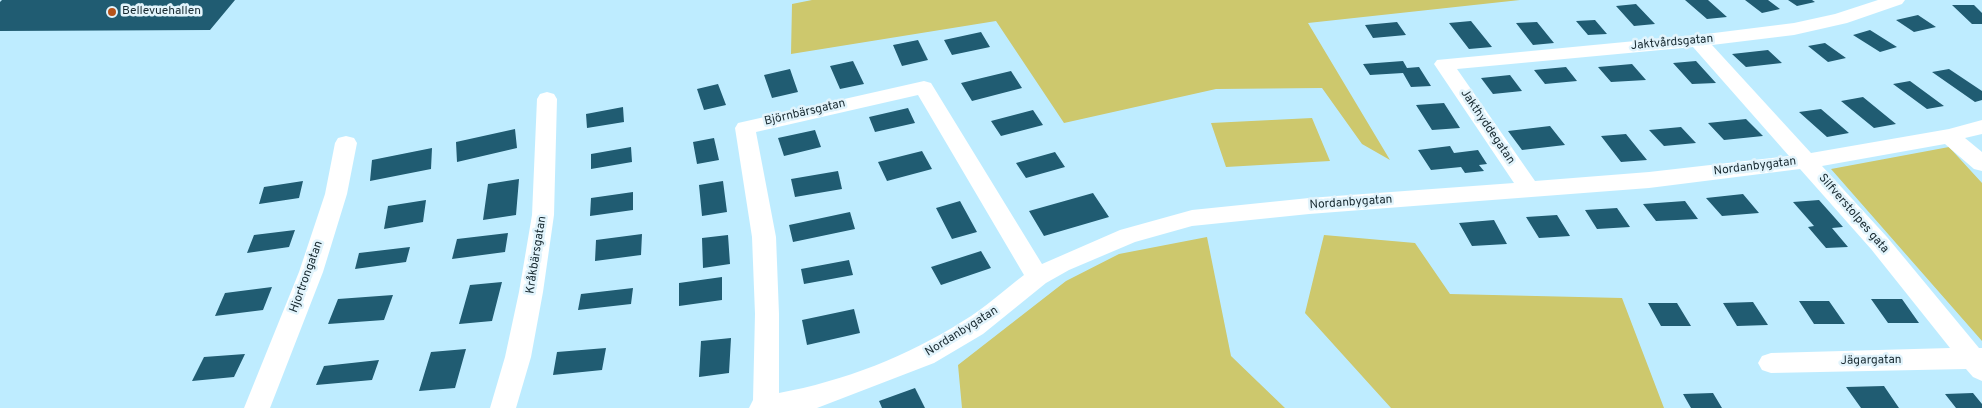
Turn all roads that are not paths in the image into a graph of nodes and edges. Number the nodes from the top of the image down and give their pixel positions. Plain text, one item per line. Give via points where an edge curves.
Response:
1 (1896, 0) edge
2 (1698, 42) junction
3 (1444, 64) joint
4 (547, 99) dead end
5 (1982, 127) edge
6 (1949, 136) junction
7 (346, 143) dead end
8 (1806, 161) junction
9 (1982, 164) edge
10 (1530, 190) junction
11 (1038, 276) junction
12 (1979, 362) edge
13 (1771, 364) dead end
14 (257, 408) edge
15 (502, 408) edge
16 (762, 408) edge
17 (766, 408) edge

1 - 2 street, Jaktvårdsgatan via 1840,19 1794,29
2 - 3 street, Jaktvårdsgatan
2 - 8 street, Silfverstolpes gata
3 - 10 street, Jakthyddegatan
4 - 15 street, Kråkbärsgatan via 543,215 532,292 518,358
5 - 6 street, Nordanbygatan
6 - 8 street, Nordanbygatan
6 - 9 street
7 - 14 street, Hjortrongatan via 336,194 311,272
8 - 10 street, Nordanbygatan
8 - 12 street, Silfverstolpes gata
10 - 11 street, Nordanbygatan via 1192,218 1128,236
11 - 17 street, Nordanbygatan via 974,327 925,356 817,397
11 - 17 street, Björnbärsgatan via 924,87 745,128 764,237
12 - 13 street, Jägargatan
16 - 17 street, Nordanbygatan

